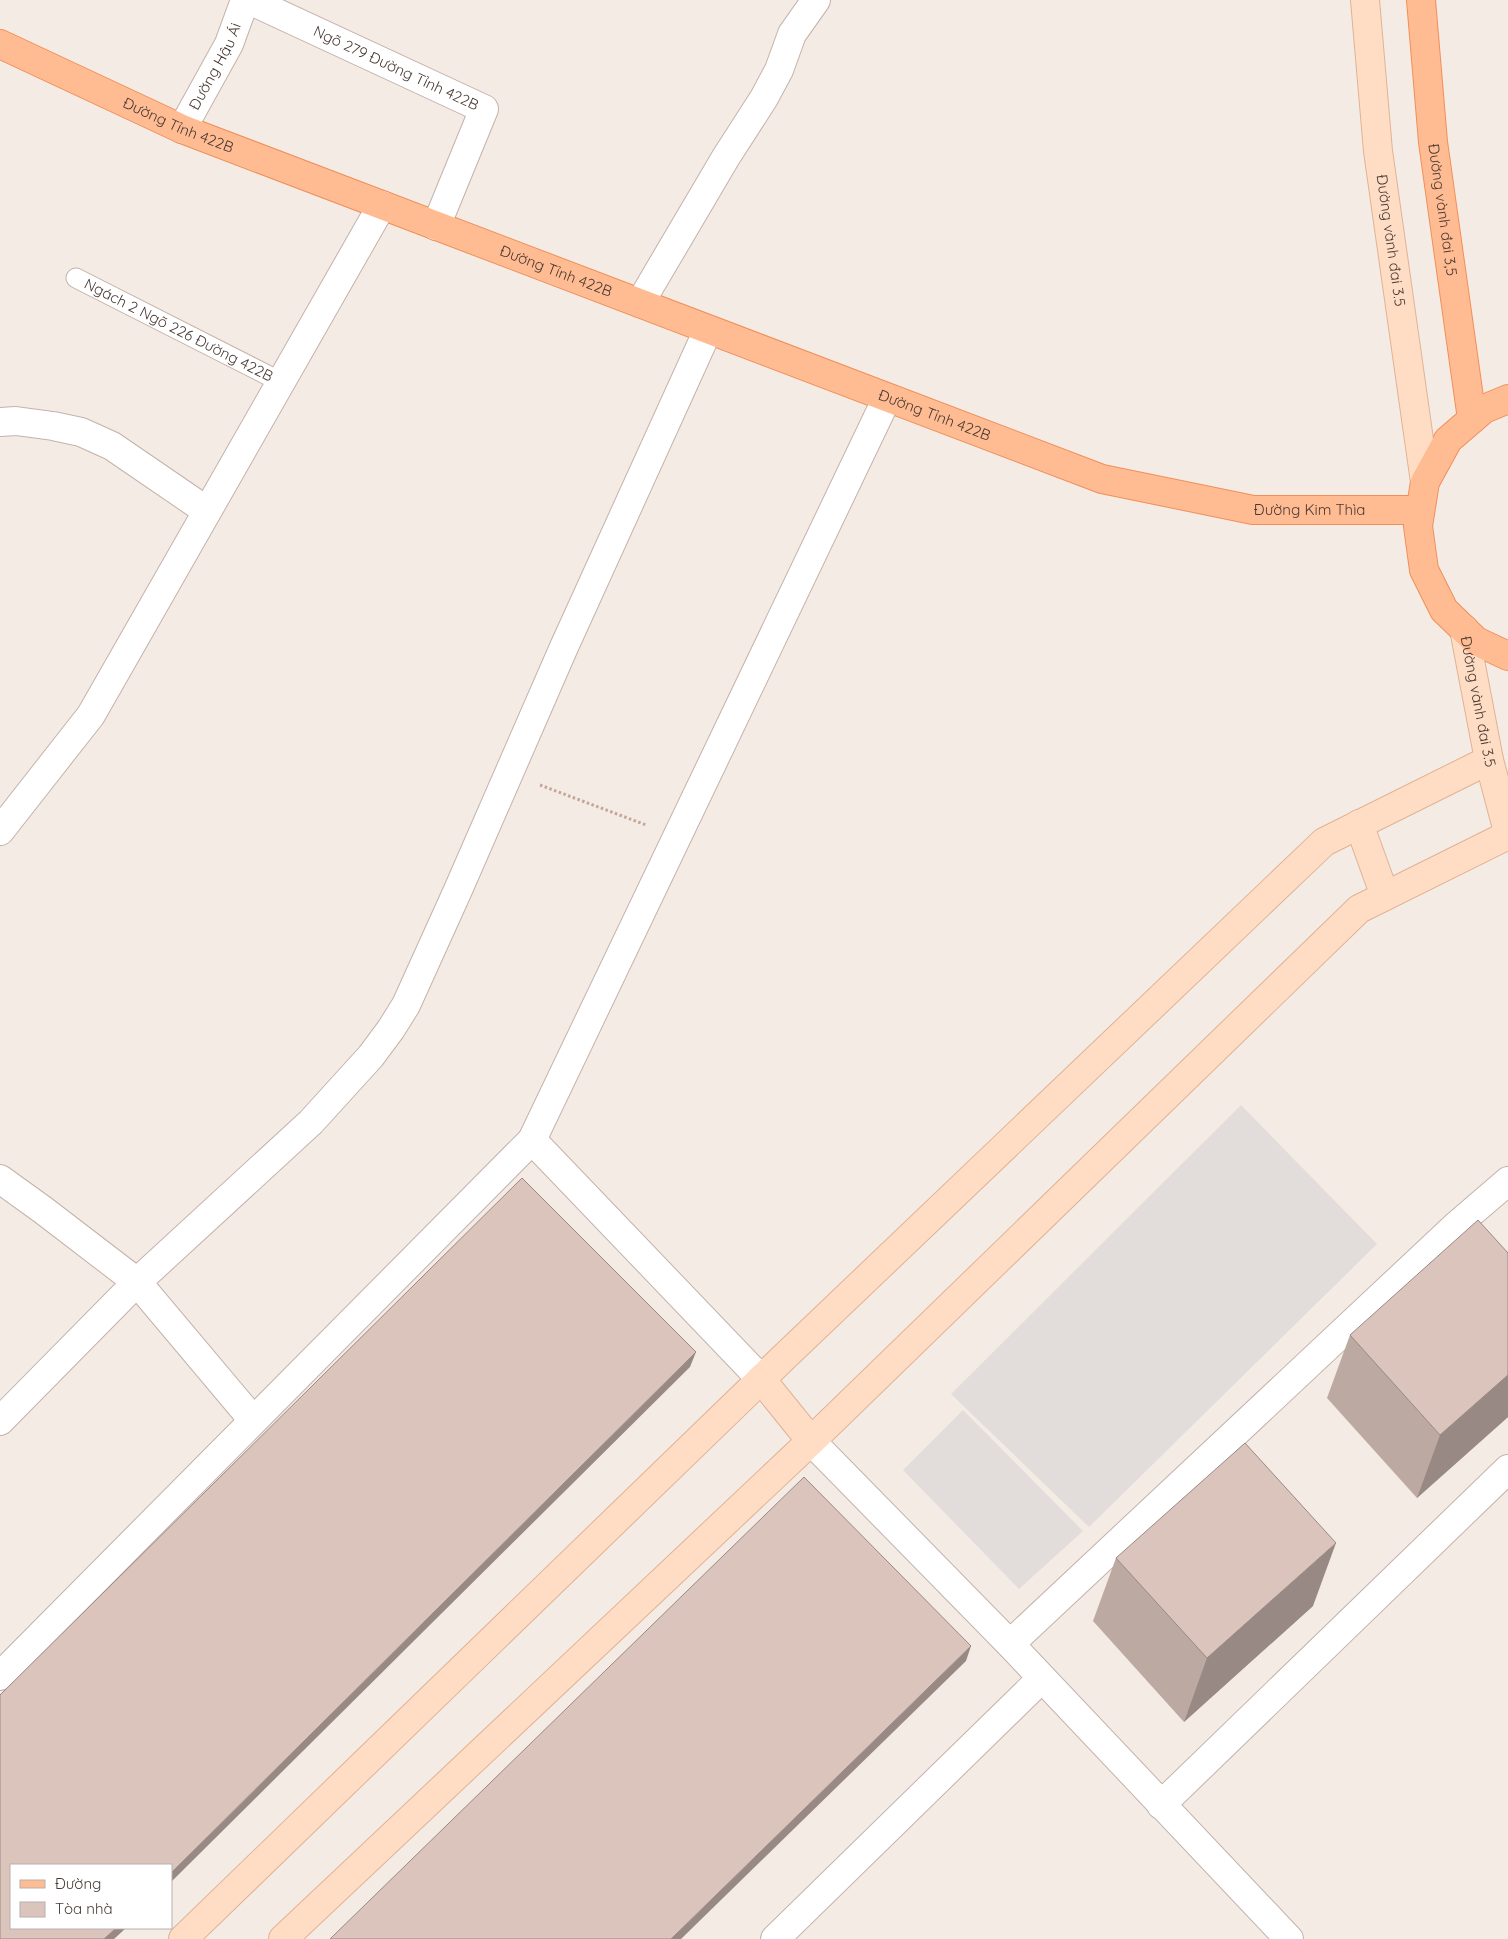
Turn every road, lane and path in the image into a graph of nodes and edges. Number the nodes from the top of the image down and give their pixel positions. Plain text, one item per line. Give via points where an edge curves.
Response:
1 (245, 0) edge
2 (249, 0) edge
3 (816, 0) edge
4 (1365, 0) edge
5 (1421, 0) edge
6 (0, 44) edge
7 (182, 129) junction
8 (382, 205) junction
9 (436, 226) junction
10 (76, 278) dead end
11 (640, 303) junction
12 (708, 330) junction
13 (281, 382) junction
14 (887, 398) junction
15 (1508, 399) edge
16 (1472, 419) junction
17 (0, 422) edge
18 (1425, 482) junction
19 (1200, 499) joint
20 (1420, 510) junction
21 (207, 511) junction
22 (1464, 629) junction
23 (1508, 656) edge
24 (1489, 760) junction
25 (509, 774) junction
26 (1359, 824) junction
27 (0, 832) edge
28 (1508, 834) edge
29 (677, 836) junction
30 (1384, 896) junction
31 (532, 1140) junction
32 (0, 1179) edge
33 (1508, 1181) edge
34 (1458, 1224) junction
35 (1475, 1246) edge
36 (137, 1282) junction
37 (761, 1379) junction
38 (253, 1420) junction
39 (0, 1421) edge
40 (811, 1441) junction
41 (1508, 1469) edge
42 (1010, 1644) junction
43 (0, 1676) edge
44 (1042, 1678) junction
45 (1161, 1805) junction
46 (184, 1939) edge
47 (283, 1939) edge
48 (775, 1939) edge
49 (1289, 1939) edge

1 - 7 street, Đường Hậu Ái via 229,44
2 - 9 street, Ngõ 279 Đường Tỉnh 422B via 484,109
3 - 11 street via 792,34 779,70 764,98
4 - 18 main road, Đường vành đai 3.5 via 1378,151
5 - 16 main road, Đường vành đai 3,5 via 1433,142
6 - 7 main road, Đường Tỉnh 422B
7 - 8 main road, Đường Tỉnh 422B
8 - 9 main road, Đường Tỉnh 422B
8 - 13 street
9 - 11 main road, Đường Tỉnh 422B
10 - 13 lane, Ngách 2 Ngõ 226 Đường 422B
11 - 12 main road, Đường Tỉnh 422B
12 - 14 main road, Đường Tỉnh 422B
12 - 25 street
13 - 21 street
14 - 19 main road, Đường Tỉnh 422B via 1102,479
14 - 29 street
15 - 16 main road via 1484,409
16 - 18 main road via 1448,440
17 - 21 street via 26,422 81,432 112,446
18 - 20 main road
19 - 20 main road, Đường Kim Thìa via 1254,510
20 - 22 main road via 1418,526 1424,570 1444,610
21 - 27 street via 91,715
22 - 23 main road via 1476,641
22 - 24 main road, Đường vành đai 3.5
24 - 26 main road
24 - 28 main road, Đường vành đai 3.5
25 - 29 path
25 - 36 street via 406,1005 391,1029 311,1122
26 - 30 main road
26 - 37 main road via 1324,842
28 - 30 main road
29 - 31 street
30 - 40 main road via 1359,908
31 - 37 street
31 - 38 street
32 - 36 street
33 - 34 street
34 - 35 street
34 - 42 street
36 - 38 street
36 - 39 street
37 - 40 main road
37 - 46 main road
38 - 43 street
40 - 42 street
40 - 47 main road
41 - 45 street
42 - 44 street
44 - 45 street
44 - 48 street
45 - 49 street

